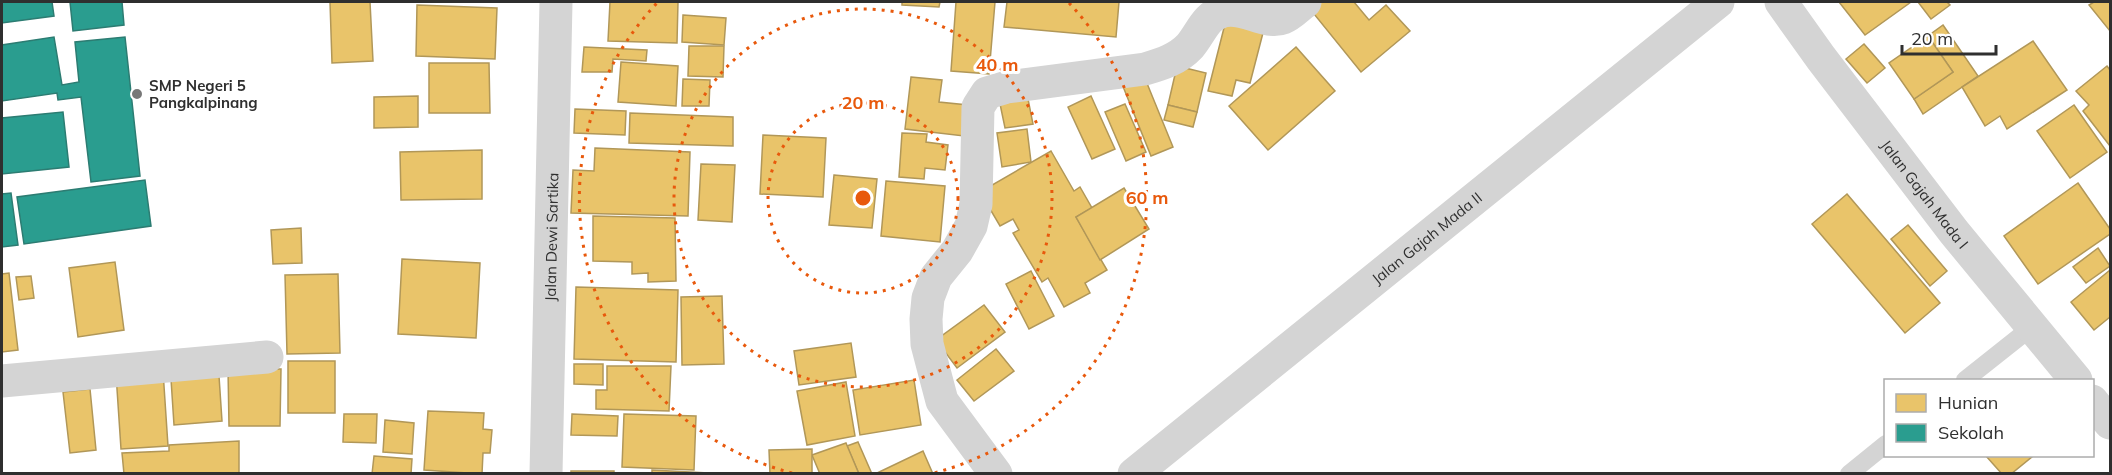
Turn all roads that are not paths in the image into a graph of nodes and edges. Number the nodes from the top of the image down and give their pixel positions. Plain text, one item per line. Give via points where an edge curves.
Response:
1 (556, 2) edge
2 (1305, 2) edge
3 (1718, 2) edge
4 (1781, 2) edge
5 (1214, 8) edge
6 (2033, 326) junction
7 (267, 357) dead end
8 (1967, 379) edge
9 (2074, 379) edge
10 (2, 381) edge
11 (2094, 403) edge
12 (2110, 423) edge
13 (1884, 446) edge
14 (546, 474) edge
15 (996, 474) edge
16 (1134, 474) edge
17 (1849, 474) edge

1 - 14 street, Jalan Dewi Sartika
2 - 5 street via 1279,19 1239,9
3 - 16 street, Jalan Gajah Mada II
4 - 6 street, Jalan Gajah Mada I via 1954,232
5 - 15 street via 1190,46 1163,64 1007,87 981,99 976,117 976,204 957,250 936,277 926,319 927,344 942,401
6 - 8 lane
6 - 9 street, Jalan Gajah Mada I
7 - 10 street
11 - 12 street
13 - 17 lane

